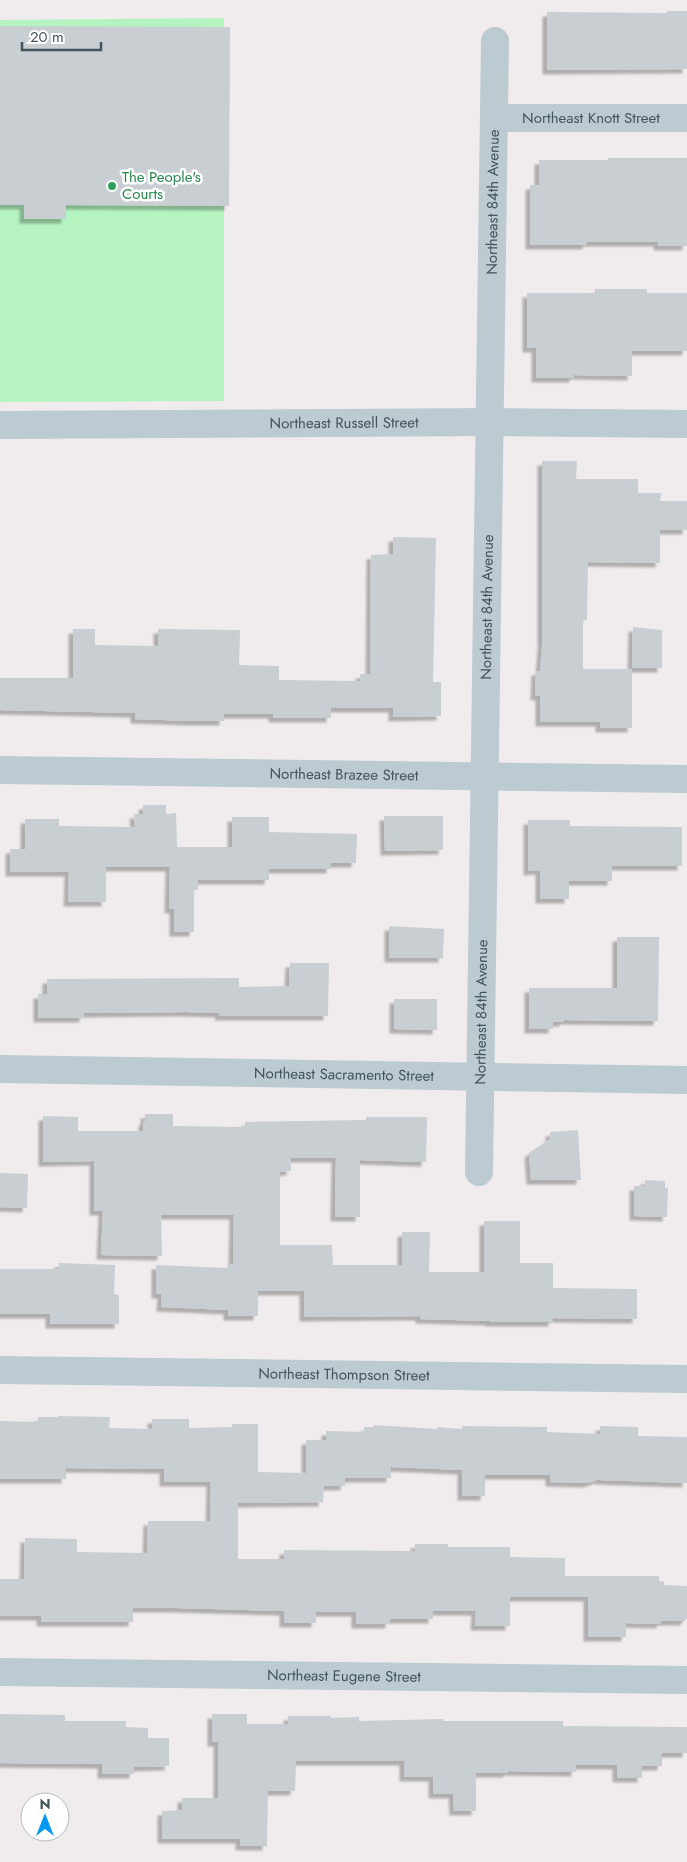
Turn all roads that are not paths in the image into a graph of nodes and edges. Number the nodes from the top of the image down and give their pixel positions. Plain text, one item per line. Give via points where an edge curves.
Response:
1 (496, 41) dead end
2 (494, 118) junction
3 (687, 118) edge
4 (491, 422) junction
5 (687, 424) edge
6 (0, 425) edge
7 (0, 770) edge
8 (485, 776) junction
9 (687, 779) edge
10 (0, 1069) edge
11 (480, 1077) junction
12 (687, 1080) edge
13 (479, 1172) dead end
14 (0, 1370) edge
15 (687, 1379) edge
16 (0, 1672) edge
17 (687, 1680) edge

1 - 2 street, Northeast 84th Avenue
2 - 3 street, Northeast Knott Street
2 - 4 street, Northeast 84th Avenue
4 - 5 street, Northeast Russell Street
4 - 6 street, Northeast Russell Street
4 - 8 street, Northeast 84th Avenue
7 - 8 street, Northeast Brazee Street
8 - 9 street, Northeast Brazee Street
8 - 11 street, Northeast 84th Avenue
10 - 11 street, Northeast Sacramento Street
11 - 12 street, Northeast Sacramento Street
11 - 13 street, Northeast 84th Avenue
14 - 15 street, Northeast Thompson Street
16 - 17 street, Northeast Eugene Street

